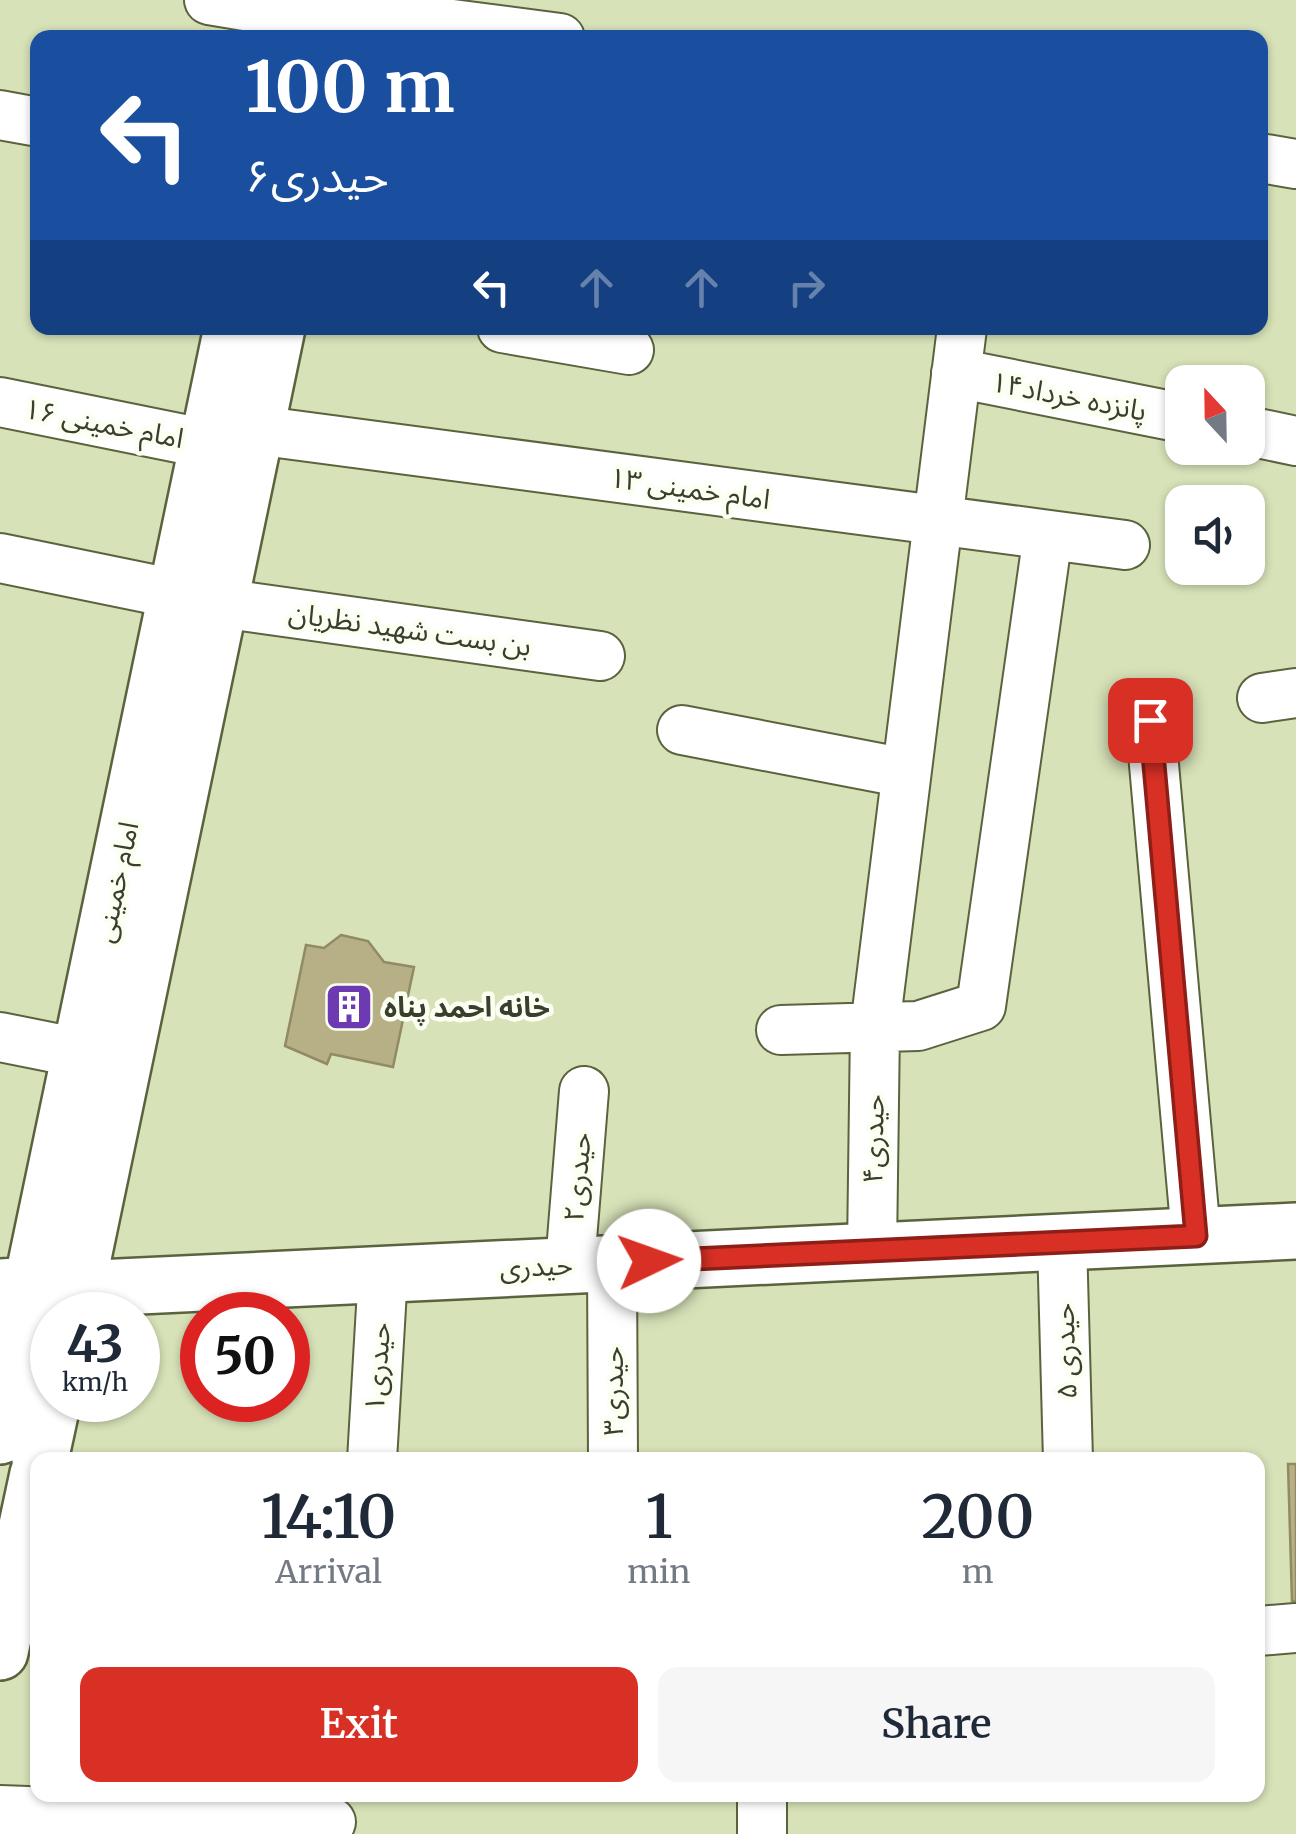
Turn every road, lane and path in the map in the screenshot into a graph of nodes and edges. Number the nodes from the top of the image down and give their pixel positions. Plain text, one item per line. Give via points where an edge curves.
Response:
1 (209, 0) edge
2 (320, 17) edge
3 (469, 30) edge
4 (0, 115) edge
5 (30, 121) edge
6 (1268, 159) edge
7 (1296, 164) edge
8 (232, 335) edge
9 (275, 335) edge
10 (542, 335) edge
11 (629, 350) dead end
12 (959, 350) edge
13 (0, 402) edge
14 (1165, 413) edge
15 (1265, 435) edge
16 (232, 437) junction
17 (1296, 441) edge
18 (938, 520) junction
19 (1048, 535) junction
20 (1125, 545) dead end
21 (0, 558) edge
22 (198, 598) junction
23 (600, 656) dead end
24 (1150, 720) dead end
25 (682, 730) dead end
26 (906, 773) junction
27 (875, 1027) junction
28 (781, 1030) dead end
29 (0, 1037) edge
30 (80, 1053) junction
31 (584, 1091) dead end
32 (1296, 1231) edge
33 (1196, 1236) junction
34 (1062, 1242) junction
35 (872, 1250) junction
36 (591, 1264) junction
37 (383, 1273) junction
38 (45, 1292) edge
39 (45, 1292) edge
40 (77, 1292) edge
41 (30, 1351) edge
42 (15, 1408) edge
43 (372, 1452) edge
44 (612, 1452) edge
45 (1068, 1452) edge
46 (30, 1457) edge
47 (30, 1513) edge
48 (1296, 1628) edge
49 (1265, 1630) edge
50 (0, 1652) edge
51 (762, 1802) edge
52 (0, 1810) edge
53 (331, 1822) dead end
54 (762, 1834) edge

1 - 2 street
2 - 3 street
4 - 5 street
6 - 7 street
8 - 16 main road, امام خمینی
9 - 16 main road, امام خمینی
10 - 11 street
12 - 14 street, پانزده خرداد۱۴
12 - 18 street, حیدری۴
13 - 16 street, امام خمینی ۱۶
15 - 17 street
16 - 18 street, امام خمینی ۱۳
16 - 22 main road, امام خمینی
18 - 19 street, امام خمینی ۱۳
18 - 26 street, حیدری۴
19 - 20 street, امام خمینی ۱۳
19 - 27 street via 981,1006 918,1026
21 - 22 street, بن بست شهید نظریان
22 - 23 street, بن بست شهید نظریان
22 - 30 main road, امام خمینی
22 - 38 main road, امام خمینی
24 - 33 street
25 - 26 street
26 - 27 street, حیدری۴
27 - 28 street
27 - 35 street, حیدری۴
29 - 30 street
30 - 39 main road, امام خمینی
31 - 36 street, حیدری۲
32 - 33 main road, حیدری
33 - 34 main road, حیدری
34 - 35 main road, حیدری
34 - 45 street, حیدری ۵
35 - 36 main road, حیدری
36 - 37 main road, حیدری
36 - 44 street, حیدری۳
37 - 40 main road, حیدری
37 - 43 street, حیدری۱
41 - 42 main road, امام خمینی
42 - 46 main road, امام خمینی
47 - 50 main road, امام خمینی
48 - 49 street
51 - 54 street
52 - 53 street

